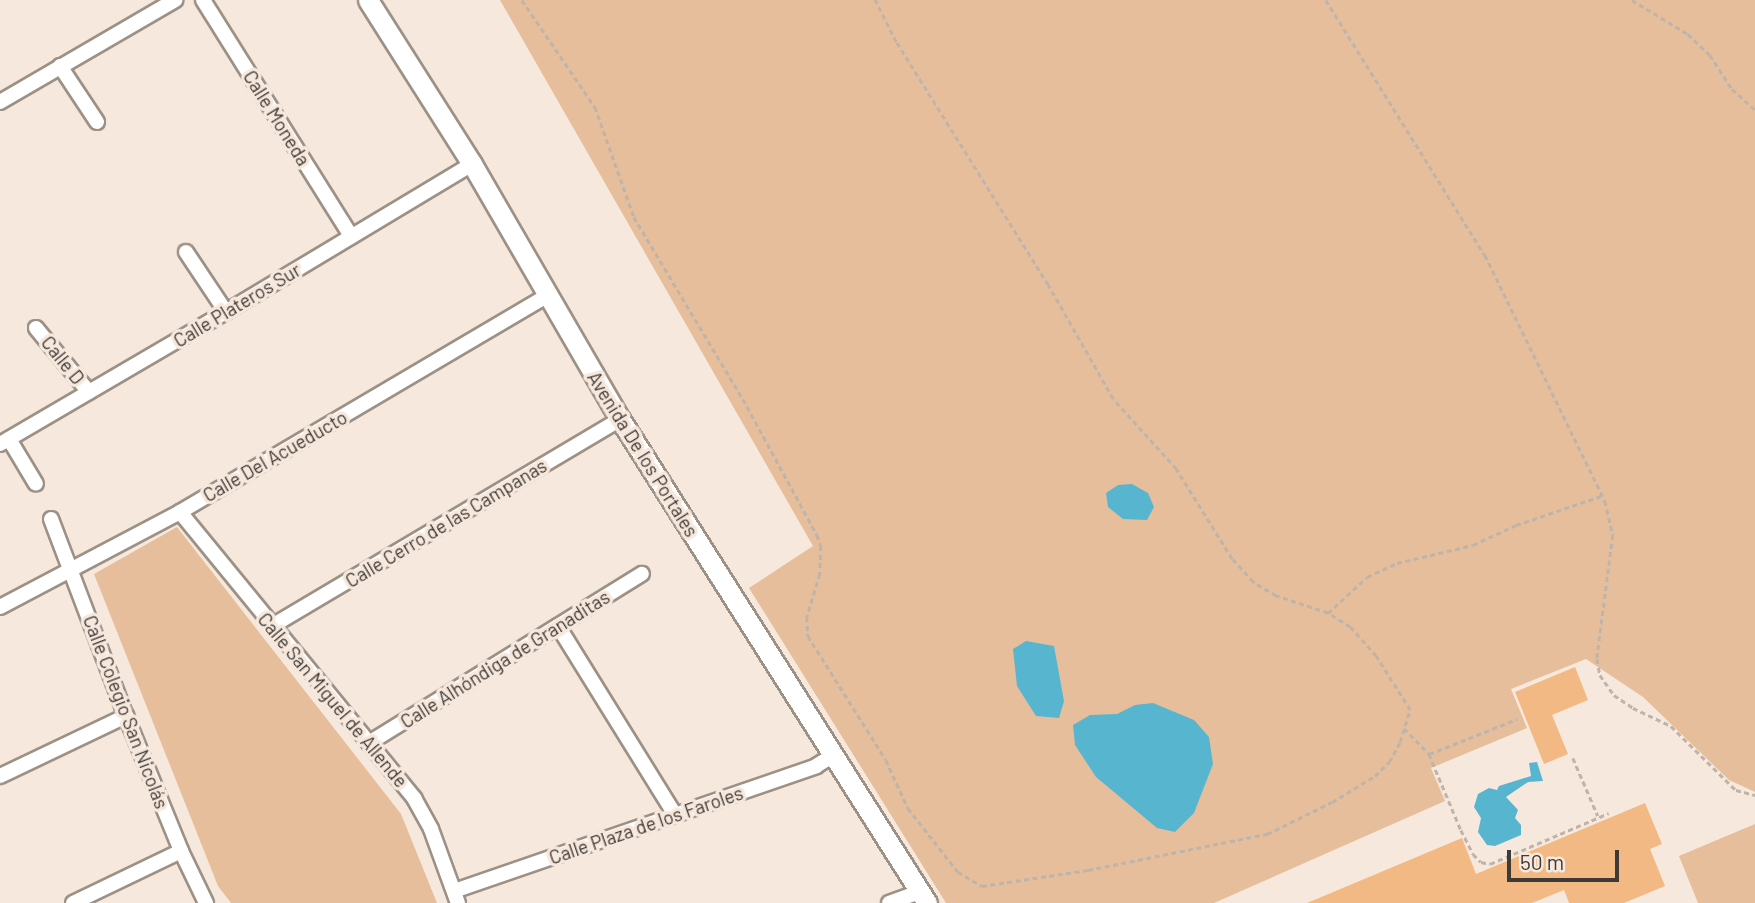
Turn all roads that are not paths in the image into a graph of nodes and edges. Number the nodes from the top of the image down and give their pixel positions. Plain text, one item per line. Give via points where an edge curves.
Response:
1 (175, 0) edge
2 (203, 0) edge
3 (368, 0) edge
4 (60, 66) junction
5 (0, 102) edge
6 (97, 122) dead end
7 (472, 164) junction
8 (351, 236) junction
9 (186, 252) dead end
10 (546, 296) junction
11 (226, 312) junction
12 (36, 328) dead end
13 (89, 392) junction
14 (620, 419) junction
15 (5, 441) edge
16 (36, 484) dead end
17 (180, 512) junction
18 (51, 519) dead end
19 (71, 571) junction
20 (642, 574) dead end
21 (0, 607) edge
22 (272, 626) junction
23 (558, 626) junction
24 (126, 716) junction
25 (369, 743) junction
26 (835, 754) junction
27 (0, 776) edge
28 (675, 814) junction
29 (181, 851) junction
30 (456, 897) edge
31 (924, 898) edge
32 (73, 903) edge
33 (206, 903) edge
34 (889, 903) edge

1 - 4 street
2 - 8 street, Calle Moneda
3 - 7 street, Avenida De los Portales
4 - 5 street
4 - 6 street
7 - 8 street, Calle Plateros Sur
7 - 10 street, Avenida De los Portales
8 - 11 street, Calle Plateros Sur
9 - 11 street
10 - 14 street, Avenida De los Portales
10 - 17 street, Calle Del Acueducto
11 - 13 street, Calle Plateros Sur
12 - 13 street, Calle D
13 - 15 street, Calle Plateros Sur
14 - 22 street, Calle Cerro de las Campanas
14 - 26 street, Avenida De los Portales
15 - 16 street
17 - 19 street, Calle Del Acueducto
17 - 22 street, Calle San Miguel de Allende
18 - 19 street, Calle Colegio San Nicolás
19 - 21 street, Calle Del Acueducto
19 - 24 street, Calle Colegio San Nicolás
20 - 23 street, Calle Alhóndiga de Granaditas
22 - 25 street, Calle San Miguel de Allende
23 - 25 street, Calle Alhóndiga de Granaditas
23 - 28 street
24 - 27 street
24 - 29 street, Calle Colegio San Nicolás
25 - 30 street, Calle San Miguel de Allende via 423,812
26 - 28 street, Calle Plaza de los Faroles via 816,766
26 - 31 street, Avenida De los Portales
28 - 30 street, Calle Plaza de los Faroles
29 - 32 street
29 - 33 street, Calle Colegio San Nicolás
31 - 34 street

